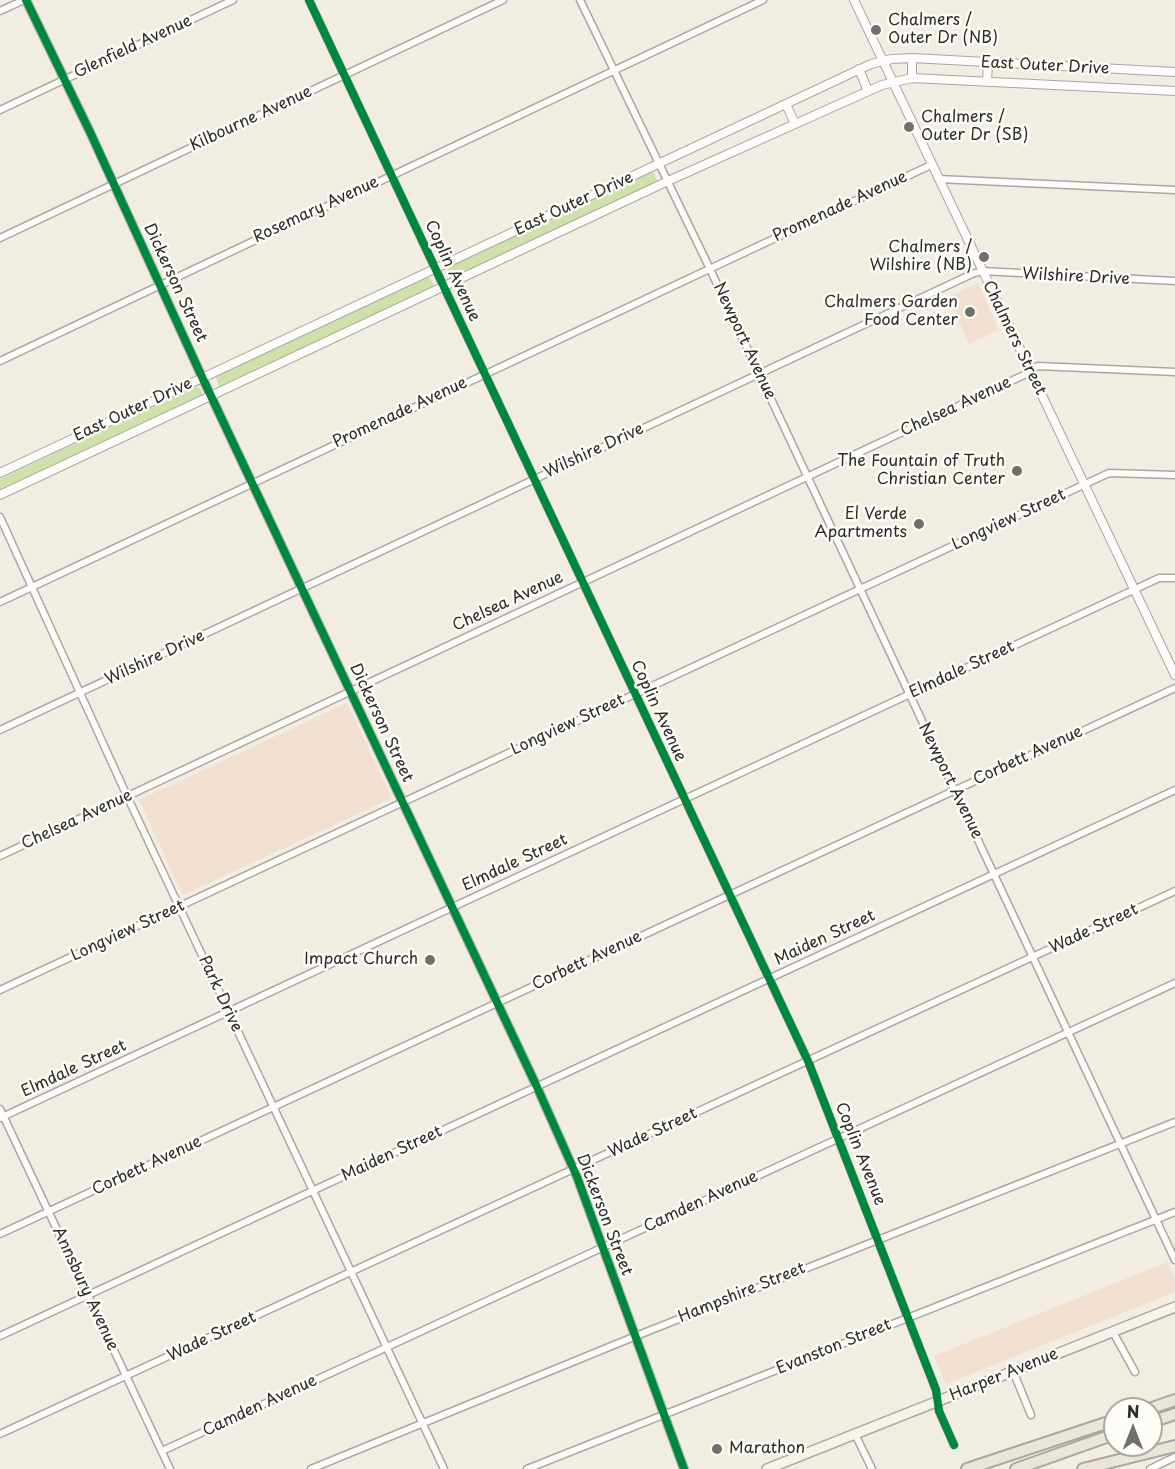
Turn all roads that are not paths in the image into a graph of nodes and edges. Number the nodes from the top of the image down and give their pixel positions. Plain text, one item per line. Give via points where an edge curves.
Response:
1 (25, 0) edge
2 (233, 0) edge
3 (309, 0) edge
4 (503, 0) edge
5 (580, 0) edge
6 (763, 0) edge
7 (854, 0) edge
8 (0, 11) edge
9 (912, 58) junction
10 (883, 61) junction
11 (988, 63) junction
12 (859, 69) junction
13 (614, 70) junction
14 (1175, 72) edge
15 (344, 75) junction
16 (912, 78) junction
17 (64, 80) junction
18 (892, 81) junction
19 (987, 82) junction
20 (868, 91) junction
21 (1175, 91) edge
22 (786, 104) junction
23 (0, 110) edge
24 (795, 124) junction
25 (659, 164) junction
26 (931, 165) junction
27 (391, 175) junction
28 (938, 179) junction
29 (668, 181) junction
30 (114, 185) junction
31 (1175, 190) edge
32 (0, 238) edge
33 (436, 269) junction
34 (710, 269) junction
35 (982, 271) junction
36 (1175, 281) edge
37 (160, 283) junction
38 (444, 286) junction
39 (0, 361) edge
40 (1029, 370) junction
41 (1175, 372) edge
42 (486, 373) junction
43 (759, 374) junction
44 (202, 377) junction
45 (212, 396) junction
46 (0, 473) edge
47 (1175, 475) edge
48 (807, 476) junction
49 (535, 478) junction
50 (253, 483) junction
51 (1084, 485) junction
52 (0, 495) edge
53 (0, 517) edge
54 (1175, 578) edge
55 (583, 582) junction
56 (32, 587) junction
57 (303, 588) junction
58 (1135, 589) junction
59 (860, 590) junction
60 (0, 602) edge
61 (1175, 675) edge
62 (1175, 688) edge
63 (351, 692) junction
64 (80, 693) junction
65 (635, 694) junction
66 (910, 694) junction
67 (0, 730) edge
68 (1175, 790) edge
69 (955, 791) junction
70 (127, 796) junction
71 (684, 800) junction
72 (404, 803) junction
73 (0, 856) edge
74 (994, 874) junction
75 (1175, 891) edge
76 (730, 895) junction
77 (179, 907) junction
78 (453, 907) junction
79 (1034, 957) junction
80 (769, 979) junction
81 (1175, 982) edge
82 (0, 990) edge
83 (497, 1003) junction
84 (229, 1012) junction
85 (1069, 1032) junction
86 (808, 1061) junction
87 (537, 1087) junction
88 (274, 1107) junction
89 (0, 1109) edge
90 (2, 1118) edge
91 (1175, 1122) edge
92 (838, 1139) junction
93 (1121, 1143) junction
94 (573, 1170) junction
95 (313, 1190) junction
96 (48, 1212) junction
97 (1175, 1212) edge
98 (1156, 1219) junction
99 (0, 1234) edge
100 (879, 1239) junction
101 (603, 1248) junction
102 (1175, 1260) edge
103 (352, 1272) junction
104 (87, 1295) junction
105 (1175, 1307) edge
106 (909, 1317) junction
107 (1113, 1332) junction
108 (0, 1336) edge
109 (636, 1336) junction
110 (387, 1347) junction
111 (1013, 1371) junction
112 (1135, 1372) dead end
113 (126, 1376) junction
114 (938, 1401) junction
115 (664, 1414) junction
116 (1032, 1415) dead end
117 (422, 1422) junction
118 (1103, 1424) edge
119 (0, 1434) edge
120 (855, 1434) junction
121 (1103, 1438) edge
122 (954, 1445) dead end
123 (1175, 1446) edge
124 (162, 1450) junction
125 (1175, 1457) edge
126 (772, 1468) edge
127 (170, 1469) edge
128 (311, 1469) edge
129 (444, 1469) edge
130 (527, 1469) edge
131 (684, 1469) edge
132 (872, 1469) edge
133 (967, 1469) edge
134 (1016, 1469) edge
135 (1083, 1469) edge
136 (1150, 1469) edge

1 - 8 street
1 - 17 street, Dickerson Street
2 - 17 street, Glenfield Avenue
3 - 15 street, Coplin Avenue
4 - 15 street, Kilbourne Avenue
5 - 13 street
6 - 13 street, Rosemary Avenue
7 - 10 street, Chalmers Street
9 - 10 street, East Outer Drive
9 - 11 street, East Outer Drive
9 - 16 street
10 - 12 street, East Outer Drive
10 - 18 street, Chalmers Street
11 - 14 street, East Outer Drive
11 - 19 street
12 - 20 street
12 - 22 street, East Outer Drive
13 - 25 street
13 - 27 street, Rosemary Avenue
15 - 27 street, Coplin Avenue
15 - 30 street, Kilbourne Avenue
16 - 18 street, East Outer Drive
16 - 19 street, East Outer Drive
17 - 23 street, Glenfield Avenue
17 - 30 street, Dickerson Street
18 - 20 street, East Outer Drive
18 - 26 street, Chalmers Street
19 - 21 street, East Outer Drive
20 - 24 street, East Outer Drive
22 - 24 street
22 - 25 street, East Outer Drive
24 - 29 street, East Outer Drive
25 - 29 street, Newport Avenue
25 - 33 street, East Outer Drive
26 - 28 street, Chalmers Street
26 - 34 street, Promenade Avenue
27 - 33 street, Coplin Avenue
27 - 37 street, Rosemary Avenue
28 - 31 street
28 - 35 street, Chalmers Street
29 - 34 street, Newport Avenue
29 - 38 street, East Outer Drive
30 - 32 street, Kilbourne Avenue
30 - 37 street, Dickerson Street
33 - 38 street, Coplin Avenue
33 - 44 street, East Outer Drive
34 - 42 street, Promenade Avenue
34 - 43 street, Newport Avenue
35 - 36 street, Wilshire Drive
35 - 40 street, Chalmers Street
35 - 43 street, Wilshire Drive
37 - 39 street, Rosemary Avenue
37 - 44 street, Dickerson Street
38 - 42 street, Coplin Avenue
38 - 45 street, East Outer Drive
40 - 41 street, Chelsea Avenue via 1038,366
40 - 48 street, Chelsea Avenue
40 - 51 street, Chalmers Street
42 - 49 street, Coplin Avenue
42 - 50 street, Promenade Avenue
43 - 48 street, Newport Avenue
43 - 49 street, Wilshire Drive
44 - 45 street, Dickerson Street
44 - 46 street, East Outer Drive
45 - 50 street, Dickerson Street
45 - 52 street, East Outer Drive
47 - 51 street, Longview Street via 1113,472
48 - 55 street, Chelsea Avenue
48 - 59 street, Newport Avenue
49 - 55 street, Coplin Avenue
49 - 57 street, Wilshire Drive
50 - 56 street, Promenade Avenue
50 - 57 street, Dickerson Street
51 - 58 street, Chalmers Street
51 - 59 street, Longview Street
53 - 56 street, Park Drive
54 - 58 street, Elmdale Street via 1159,578
55 - 63 street, Chelsea Avenue
55 - 65 street, Coplin Avenue
56 - 60 street, Promenade Avenue
56 - 64 street, Park Drive
57 - 63 street, Dickerson Street
57 - 64 street, Wilshire Drive
58 - 61 street, Chalmers Street
58 - 66 street, Elmdale Street
59 - 65 street, Longview Street
59 - 66 street, Newport Avenue
62 - 69 street, Corbett Avenue
63 - 70 street, Chelsea Avenue
63 - 72 street, Dickerson Street
64 - 67 street, Wilshire Drive
64 - 70 street, Park Drive
65 - 71 street, Coplin Avenue
65 - 72 street, Longview Street
66 - 69 street, Newport Avenue
66 - 71 street, Elmdale Street
68 - 74 street, Maiden Street
69 - 74 street, Newport Avenue
69 - 76 street, Corbett Avenue
70 - 73 street, Chelsea Avenue
70 - 77 street, Park Drive
71 - 76 street, Coplin Avenue
71 - 78 street, Elmdale Street
72 - 77 street, Longview Street
72 - 78 street, Dickerson Street
74 - 79 street, Newport Avenue
74 - 80 street, Maiden Street
75 - 79 street, Wade Street
76 - 80 street, Coplin Avenue
76 - 83 street, Corbett Avenue
77 - 82 street, Longview Street
77 - 84 street, Park Drive
78 - 83 street, Dickerson Street
78 - 84 street, Elmdale Street
79 - 85 street, Newport Avenue
79 - 86 street, Wade Street
80 - 86 street, Coplin Avenue
80 - 87 street, Maiden Street
81 - 85 street, Camden Avenue
83 - 87 street, Dickerson Street
83 - 88 street, Corbett Avenue
84 - 88 street, Park Drive
84 - 90 street, Elmdale Street
85 - 92 street, Camden Avenue
85 - 93 street, Newport Avenue
86 - 92 street, Coplin Avenue
86 - 94 street, Wade Street
87 - 94 street, Dickerson Street
87 - 95 street, Maiden Street
88 - 95 street, Park Drive
88 - 96 street, Corbett Avenue
89 - 90 street, Annsbury Avenue
90 - 96 street, Annsbury Avenue
91 - 93 street, Hampshire Street
92 - 100 street, Coplin Avenue
92 - 101 street, Camden Avenue
93 - 98 street, Newport Avenue
93 - 100 street, Hampshire Street
94 - 101 street, Dickerson Street
94 - 103 street, Wade Street
95 - 103 street, Park Drive
95 - 104 street, Maiden Street
96 - 99 street, Corbett Avenue
96 - 104 street, Annsbury Avenue
97 - 98 street, Evanston Street
98 - 102 street, Newport Avenue
98 - 106 street, Evanston Street
100 - 106 street, Coplin Avenue
100 - 109 street, Hampshire Street
101 - 109 street, Dickerson Street
101 - 110 street, Camden Avenue
103 - 110 street, Park Drive
103 - 113 street, Wade Street
104 - 108 street, Maiden Street
104 - 113 street, Annsbury Avenue
105 - 107 main road, Harper Avenue
106 - 114 street, Coplin Avenue
106 - 115 street, Evanston Street
107 - 111 main road, Harper Avenue
107 - 112 street
109 - 115 street, Dickerson Street
109 - 117 street, Hampshire Street
110 - 117 street, Park Drive
110 - 124 street, Camden Avenue
111 - 114 main road, Harper Avenue
111 - 116 street
113 - 119 street, Wade Street
113 - 124 street, Annsbury Avenue
114 - 120 main road, Harper Avenue
114 - 122 street, Coplin Avenue
115 - 130 street, Evanston Street
115 - 131 street, Dickerson Street
117 - 128 street, Hampshire Street
117 - 129 street, Park Drive
118 - 133 highway
120 - 126 main road, Harper Avenue
120 - 132 street
121 - 134 highway
123 - 135 highway
124 - 127 street, Annsbury Avenue
125 - 136 street

